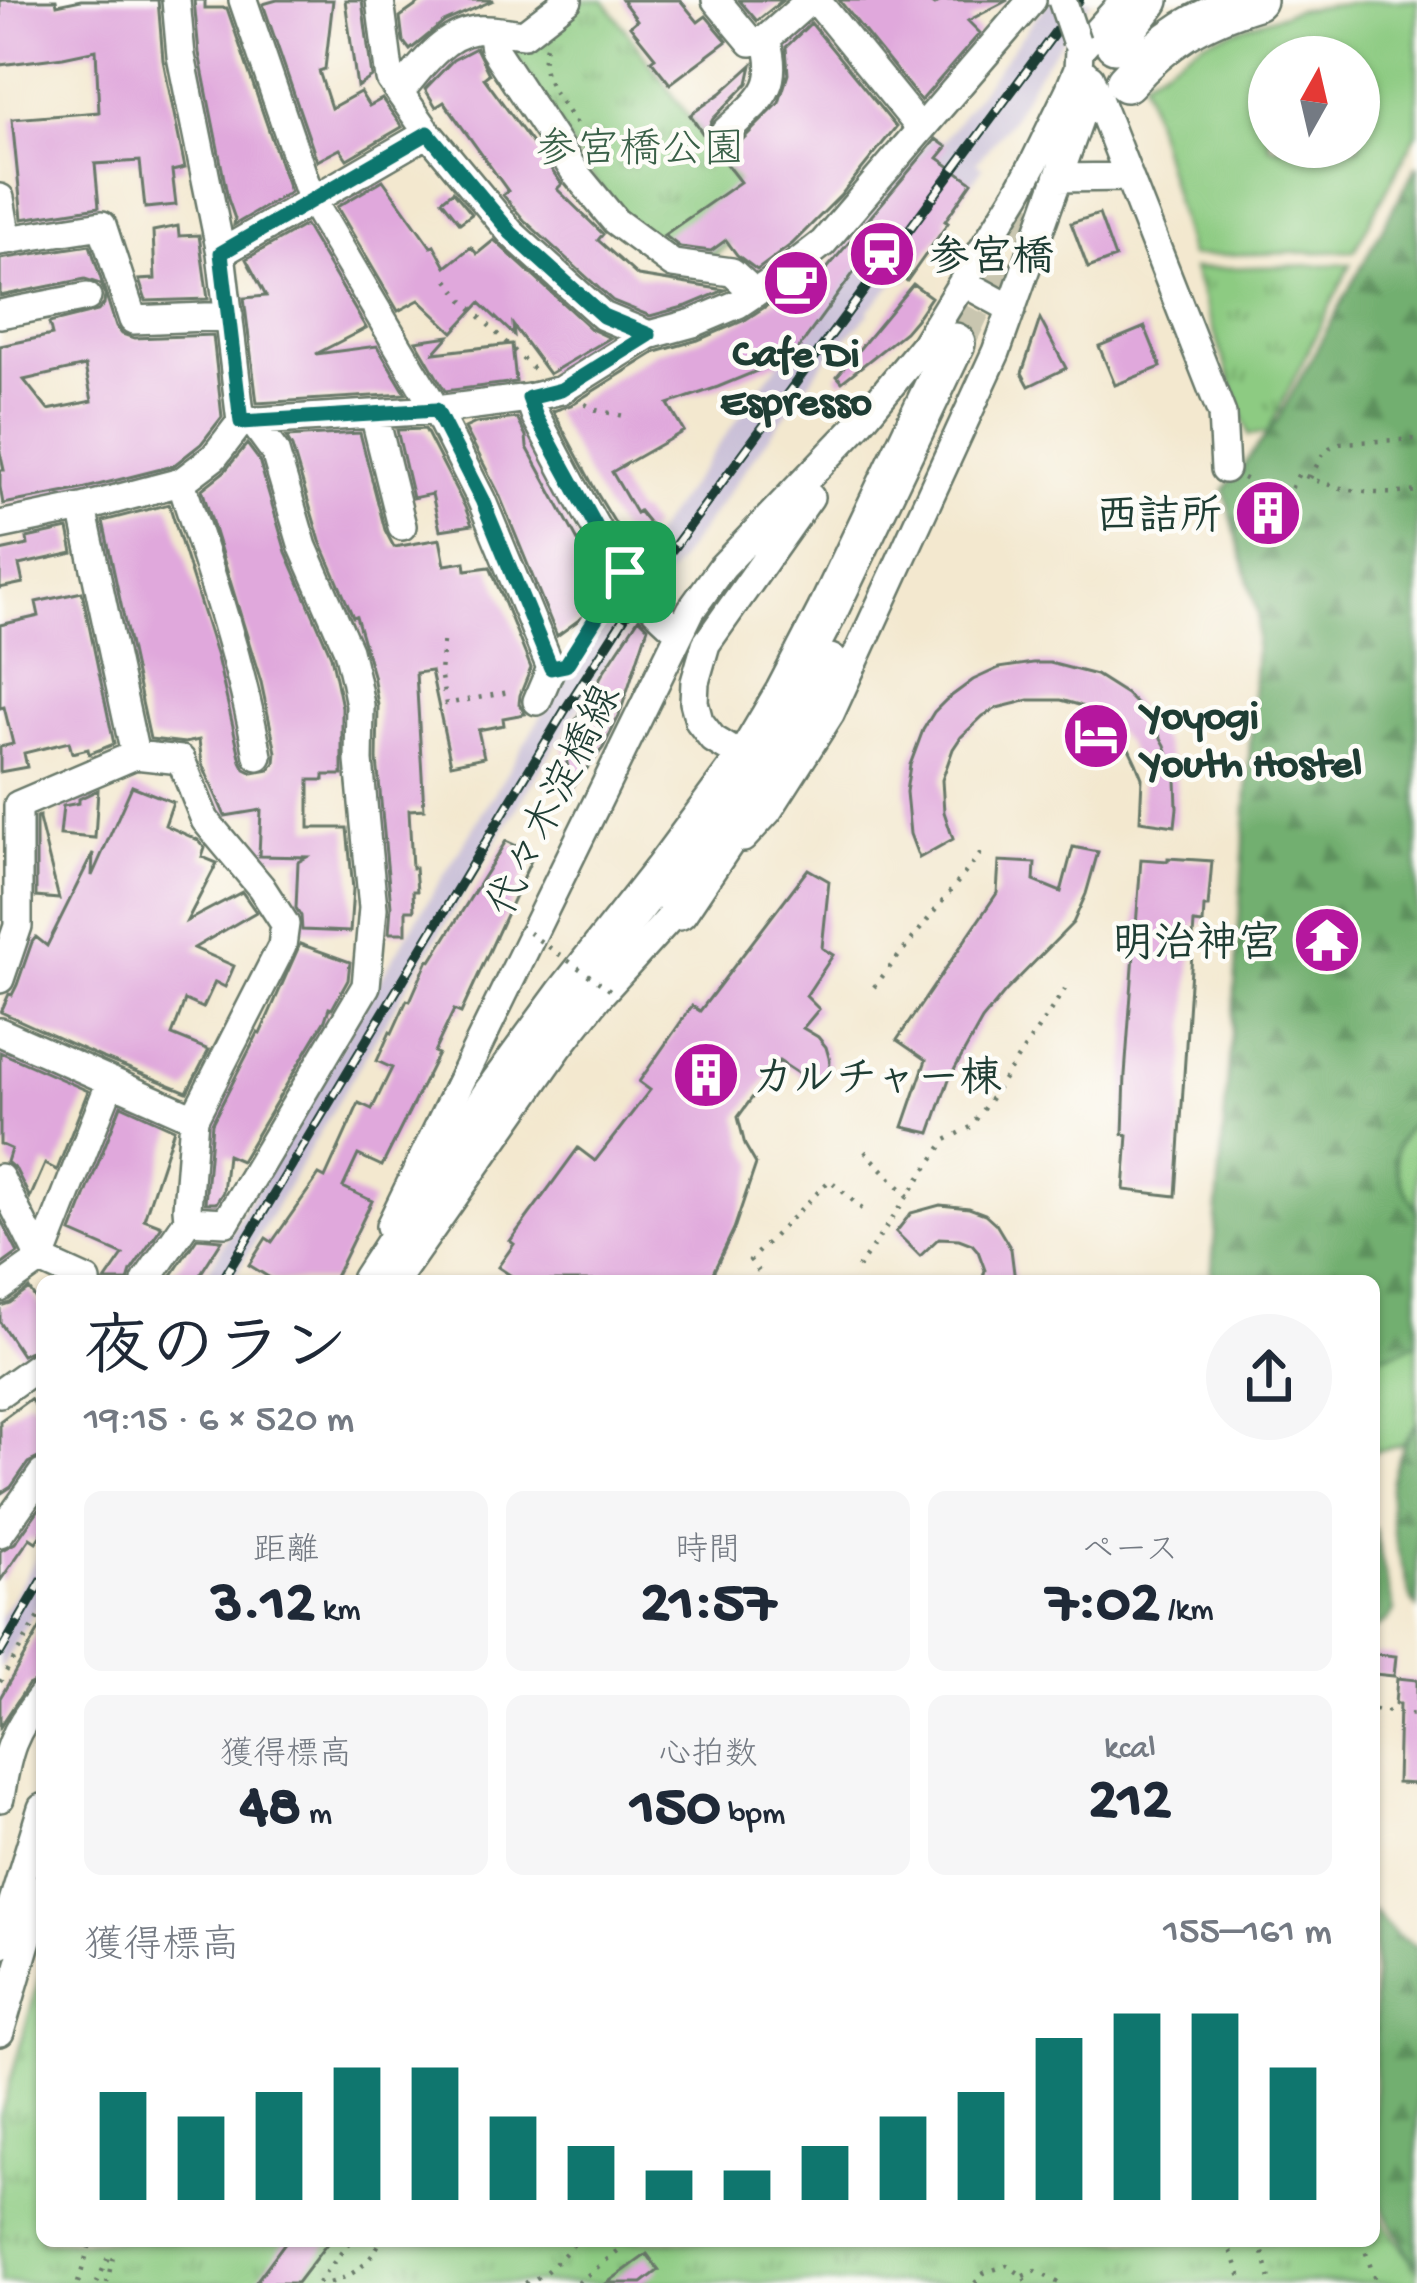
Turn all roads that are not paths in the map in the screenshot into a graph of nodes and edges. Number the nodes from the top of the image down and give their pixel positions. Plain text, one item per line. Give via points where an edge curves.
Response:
1 (176, 0) edge
2 (243, 0) edge
3 (568, 0) edge
4 (716, 0) edge
5 (813, 0) edge
6 (1032, 0) edge
7 (1062, 0) edge
8 (1125, 0) edge
9 (1149, 0) edge
10 (1256, 0) edge
11 (388, 4) edge
12 (491, 31) junction
13 (766, 39) junction
14 (1088, 49) junction
15 (1126, 82) dead end
16 (400, 92) junction
17 (921, 129) junction
18 (725, 132) dead end
19 (428, 133) junction
20 (1130, 177) junction
21 (1058, 178) junction
22 (0, 198) edge
23 (311, 199) junction
24 (3, 241) edge
25 (221, 253) junction
26 (964, 283) junction
27 (755, 293) junction
28 (87, 298) dead end
29 (1012, 309) junction
30 (0, 314) edge
31 (229, 316) junction
32 (649, 335) junction
33 (548, 393) junction
34 (436, 410) junction
35 (374, 414) junction
36 (247, 422) junction
37 (828, 457) junction
38 (1225, 469) dead end
39 (182, 482) junction
40 (82, 508) junction
41 (0, 525) edge
42 (401, 526) dead end
43 (680, 632) junction
44 (544, 685) road end
45 (135, 755) junction
46 (258, 756) dead end
47 (746, 759) junction
48 (678, 910) junction
49 (0, 979) edge
50 (0, 1032) edge
51 (111, 1081) junction
52 (194, 1118) junction
53 (0, 1178) edge
54 (188, 1220) junction
55 (40, 1259) junction
56 (74, 1275) edge
57 (150, 1275) edge
58 (371, 1275) edge
59 (372, 1275) edge
60 (398, 1275) edge
61 (0, 1288) edge
62 (36, 1367) edge
63 (0, 1393) edge
64 (36, 1482) edge
65 (0, 1533) edge
66 (36, 1704) edge
67 (0, 1798) edge
68 (36, 1831) edge
69 (36, 1896) edge
70 (9, 1932) edge
71 (0, 2032) edge

1 - 25 street
2 - 23 street
3 - 12 street via 524,34
4 - 13 street via 751,42
5 - 13 street
5 - 17 street
6 - 17 street
7 - 14 street, bridge
8 - 14 street, 代々木淀橋線
9 - 14 highway
10 - 15 highway via 1177,34
11 - 16 street via 390,80
12 - 16 street via 455,38
12 - 27 street via 494,49 615,221 673,264 732,272
13 - 18 street via 771,80
14 - 20 street
14 - 21 street via 1082,111
14 - 26 street, 代々木淀橋線 via 1018,194
16 - 19 street
17 - 27 street via 823,243
19 - 23 street
19 - 32 street via 526,247 603,316
20 - 21 street
20 - 38 street via 1222,414
21 - 29 street
22 - 24 street
23 - 25 street
23 - 34 street
24 - 31 street via 102,225 133,320
25 - 31 street
26 - 29 street
26 - 37 street, 代々木淀橋線 via 909,364
27 - 32 street
28 - 30 street
29 - 48 street via 830,714 768,811
31 - 36 street
32 - 33 street
33 - 34 street
33 - 43 street via 536,417 599,532
34 - 35 street
34 - 44 street via 482,500
35 - 36 street
35 - 42 street
36 - 39 street
36 - 54 street via 275,452 303,547 348,650 360,705 374,908 365,986 226,1222
37 - 43 street, 代々木淀橋線 via 722,567
37 - 47 street via 812,494 706,644 695,682 700,721
39 - 40 street
39 - 46 street
40 - 41 street
40 - 45 street
43 - 58 street, 代々木淀橋線
45 - 49 street via 18,805 19,926
45 - 52 street via 181,760 205,820 285,924 282,946
47 - 48 highway via 964,348 809,705
47 - 59 highway via 567,993
48 - 60 street via 558,1048
50 - 51 street
51 - 52 street
51 - 55 street
52 - 54 street
53 - 55 street
54 - 57 street
55 - 56 street
55 - 61 street
62 - 63 street
64 - 65 street
66 - 67 street via 10,1743
68 - 70 street
69 - 70 street
70 - 71 street

